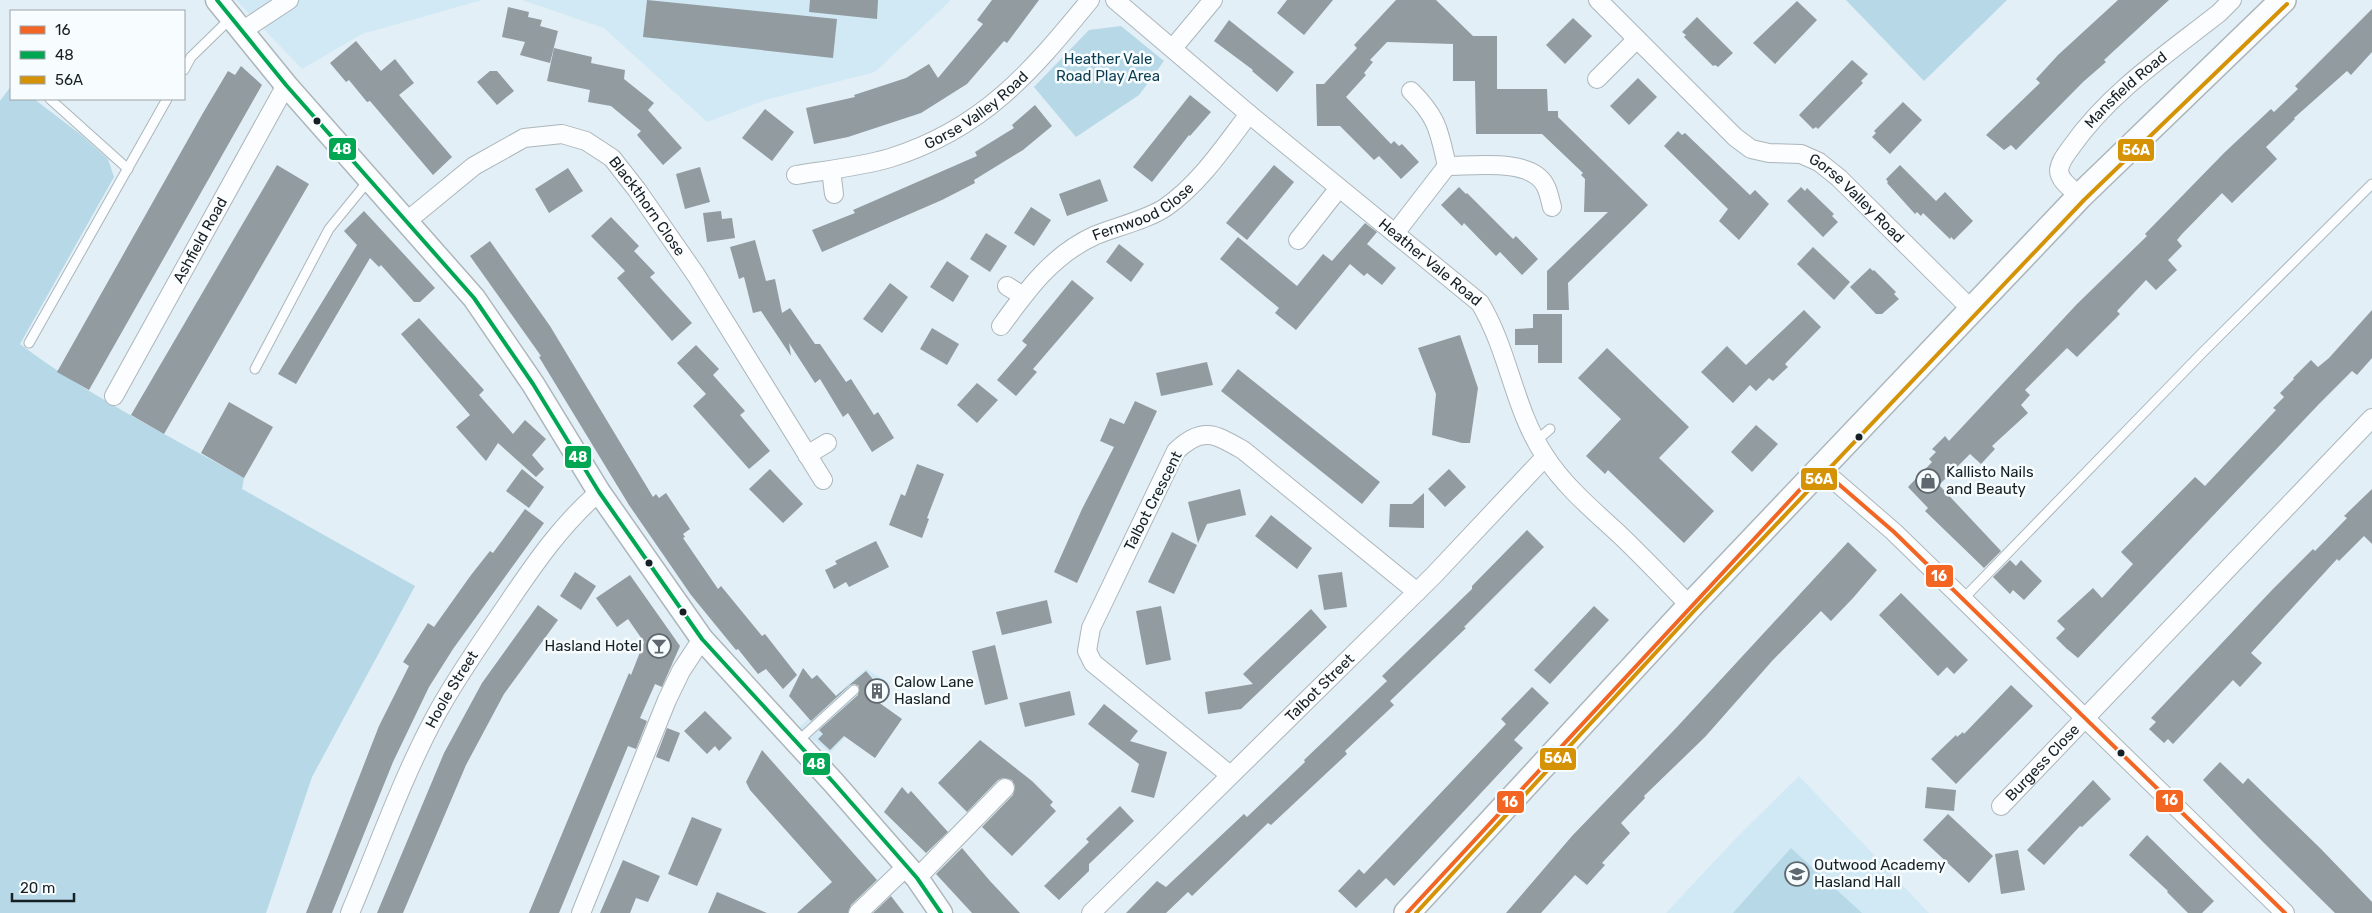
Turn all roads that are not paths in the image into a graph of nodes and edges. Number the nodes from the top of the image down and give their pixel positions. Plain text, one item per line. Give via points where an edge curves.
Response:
1 (217, 0) edge
2 (289, 0) edge
3 (1090, 0) edge
4 (1115, 0) edge
5 (1213, 0) edge
6 (1598, 0) edge
7 (2232, 0) edge
8 (2283, 0) edge
9 (236, 24) junction
10 (1637, 39) junction
11 (1172, 48) junction
12 (185, 68) edge
13 (1597, 80) dead end
14 (286, 85) junction
15 (1411, 91) dead end
16 (51, 100) edge
17 (166, 100) edge
18 (1249, 114) junction
19 (1447, 166) junction
20 (128, 169) junction
21 (831, 170) junction
22 (796, 175) dead end
23 (369, 180) junction
24 (2372, 184) edge
25 (1339, 188) junction
26 (834, 194) dead end
27 (2080, 196) junction
28 (1552, 208) dead end
29 (407, 221) junction
30 (1396, 232) junction
31 (1298, 240) dead end
32 (1007, 286) dead end
33 (1023, 296) junction
34 (1972, 310) junction
35 (1001, 326) dead end
36 (29, 343) dead end
37 (255, 369) dead end
38 (114, 396) dead end
39 (2372, 418) edge
40 (1550, 429) dead end
41 (1536, 441) junction
42 (826, 443) dead end
43 (807, 455) junction
44 (1545, 457) junction
45 (1820, 468) junction
46 (823, 480) dead end
47 (599, 492) junction
48 (1417, 592) junction
49 (1963, 599) junction
50 (1690, 606) junction
51 (702, 639) junction
52 (854, 690) dead end
53 (2085, 720) junction
54 (796, 742) junction
55 (1230, 775) junction
56 (1005, 788) dead end
57 (2001, 806) dead end
58 (912, 872) junction
59 (350, 913) edge
60 (581, 913) edge
61 (858, 913) edge
62 (941, 913) edge
63 (1091, 913) edge
64 (1407, 913) edge
65 (2285, 913) edge

1 - 9 street
2 - 9 street
3 - 21 street, Gorse Valley Road via 1037,63 1009,92 983,112 955,129 898,155
4 - 11 street, Heather Vale Road
5 - 11 street
6 - 10 street, Gorse Valley Road
7 - 27 street, Mansfield Road via 2112,98 2085,128 2063,158 2059,170 2062,180
8 - 27 main road
9 - 12 lane via 191,57
9 - 14 street
10 - 13 street
10 - 34 street, Gorse Valley Road via 1735,138 1751,148 1770,153 1801,154 1820,162 1840,178
11 - 18 street, Heather Vale Road
14 - 23 street
14 - 38 street, Ashfield Road
15 - 19 street via 1438,125
16 - 20 lane
17 - 20 lane
18 - 25 street, Heather Vale Road
18 - 33 street, Fernwood Close via 1191,188 1164,208 1066,251
19 - 28 street via 1526,168 1545,185
19 - 30 street
20 - 36 lane
21 - 22 street, Gorse Valley Road
21 - 26 street
23 - 29 street
23 - 37 lane via 329,230
24 - 49 lane
25 - 30 street, Heather Vale Road
25 - 31 street
27 - 34 main road
29 - 43 street, Blackthorn Close via 474,166 524,138 562,134 586,141 612,158 637,190 696,276
29 - 47 street via 479,306 533,384
30 - 41 street, Heather Vale Road via 1480,303 1494,326
32 - 33 street
33 - 35 street, Fernwood Close
34 - 45 main road
39 - 53 street, Burgess Close
40 - 41 lane
41 - 44 street, Heather Vale Road
42 - 43 street
43 - 46 street, Blackthorn Close
44 - 48 street, Talbot Street
44 - 50 street, Heather Vale Road via 1570,487
45 - 49 street via 1894,532
45 - 50 main road
47 - 51 street
47 - 59 street, Hoole Street via 558,533 436,714 408,772
48 - 55 street, Talbot Street
48 - 55 street, Talbot Crescent via 1243,450 1219,436 1203,434 1187,440 1176,451 1091,628 1088,651 1093,663
49 - 53 street
50 - 64 main road
51 - 54 street
51 - 60 street via 667,700
52 - 54 lane
53 - 57 street, Burgess Close
53 - 65 street
54 - 58 street
55 - 63 street, Talbot Street
56 - 58 street
58 - 61 street
58 - 62 street

